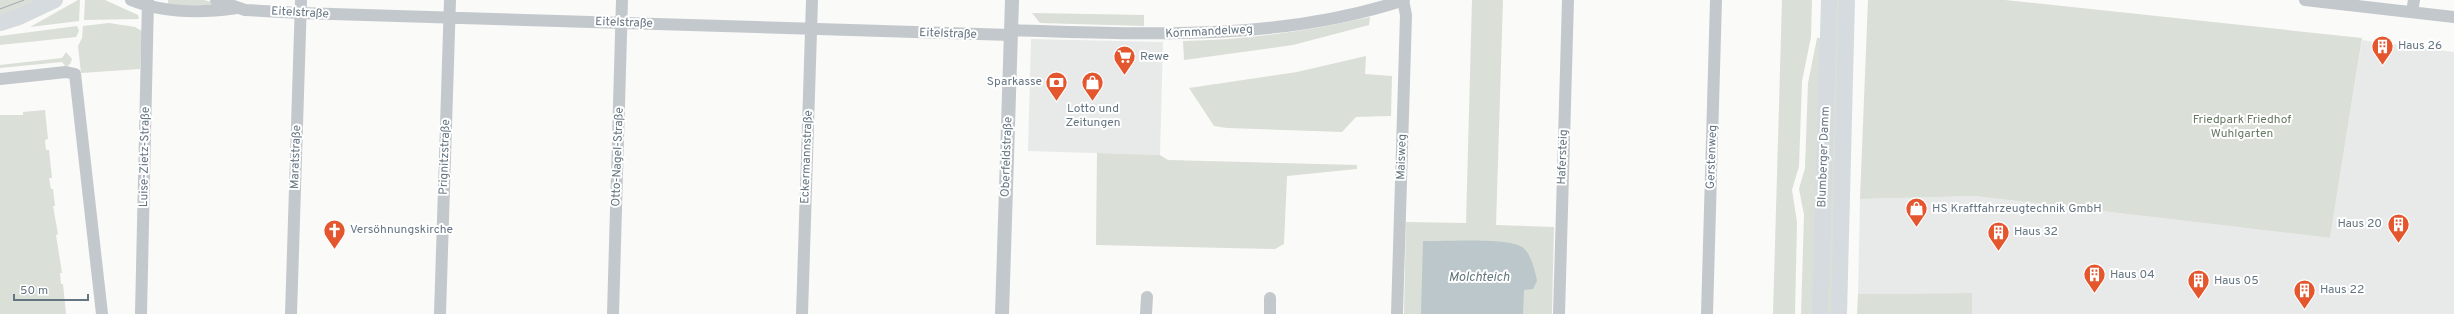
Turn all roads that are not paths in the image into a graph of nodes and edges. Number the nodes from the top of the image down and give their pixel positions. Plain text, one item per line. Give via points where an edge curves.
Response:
1 (55, 0) edge
2 (131, 0) edge
3 (216, 0) edge
4 (301, 0) edge
5 (450, 0) edge
6 (622, 0) edge
7 (812, 0) edge
8 (1012, 0) edge
9 (1403, 0) edge
10 (1568, 0) edge
11 (1716, 0) edge
12 (1828, 0) edge
13 (1847, 0) edge
14 (2305, 0) edge
15 (148, 3) edge
16 (2413, 6) edge
17 (237, 8) junction
18 (300, 13) junction
19 (2454, 17) edge
20 (449, 18) junction
21 (0, 23) edge
22 (622, 23) junction
23 (812, 29) junction
24 (1011, 33) junction
25 (0, 79) edge
26 (1147, 297) dead end
27 (1270, 298) dead end
28 (102, 314) edge
29 (141, 314) edge
30 (291, 314) edge
31 (440, 314) edge
32 (613, 314) edge
33 (802, 314) edge
34 (1002, 314) edge
35 (1146, 314) edge
36 (1270, 314) edge
37 (1397, 314) edge
38 (1559, 314) edge
39 (1707, 314) edge
40 (1820, 314) edge
41 (1839, 314) edge

1 - 21 main road
2 - 15 street, Eitelstraße
3 - 17 street, Eitelstraße
4 - 18 street, Maratstraße
5 - 20 street, Prignitzstraße
6 - 22 street, Otto-Nagel-Straße
7 - 23 street, Eckermannstraße
8 - 24 street, Oberfeldstraße
9 - 24 street, Kornmandelweg via 1372,10 1316,21 1211,33
9 - 37 street, Maisweg via 1406,15
10 - 38 street, Hafersteig
11 - 39 street, Gerstenweg
12 - 40 main road, Blumberger Damm
13 - 41 main road, Blumberger Damm
14 - 16 street
15 - 17 street, Eitelstraße via 166,9 216,11
15 - 29 street, Luise-Zietz-Straße
16 - 19 street
17 - 18 street, Eitelstraße
18 - 20 street, Eitelstraße
18 - 30 street, Maratstraße
20 - 22 street, Eitelstraße
20 - 31 street, Prignitzstraße
22 - 23 street, Eitelstraße
22 - 32 street, Otto-Nagel-Straße
23 - 24 street, Eitelstraße
23 - 33 street, Eckermannstraße
24 - 34 street, Oberfeldstraße
25 - 28 street via 73,72 76,80
26 - 35 street
27 - 36 street

